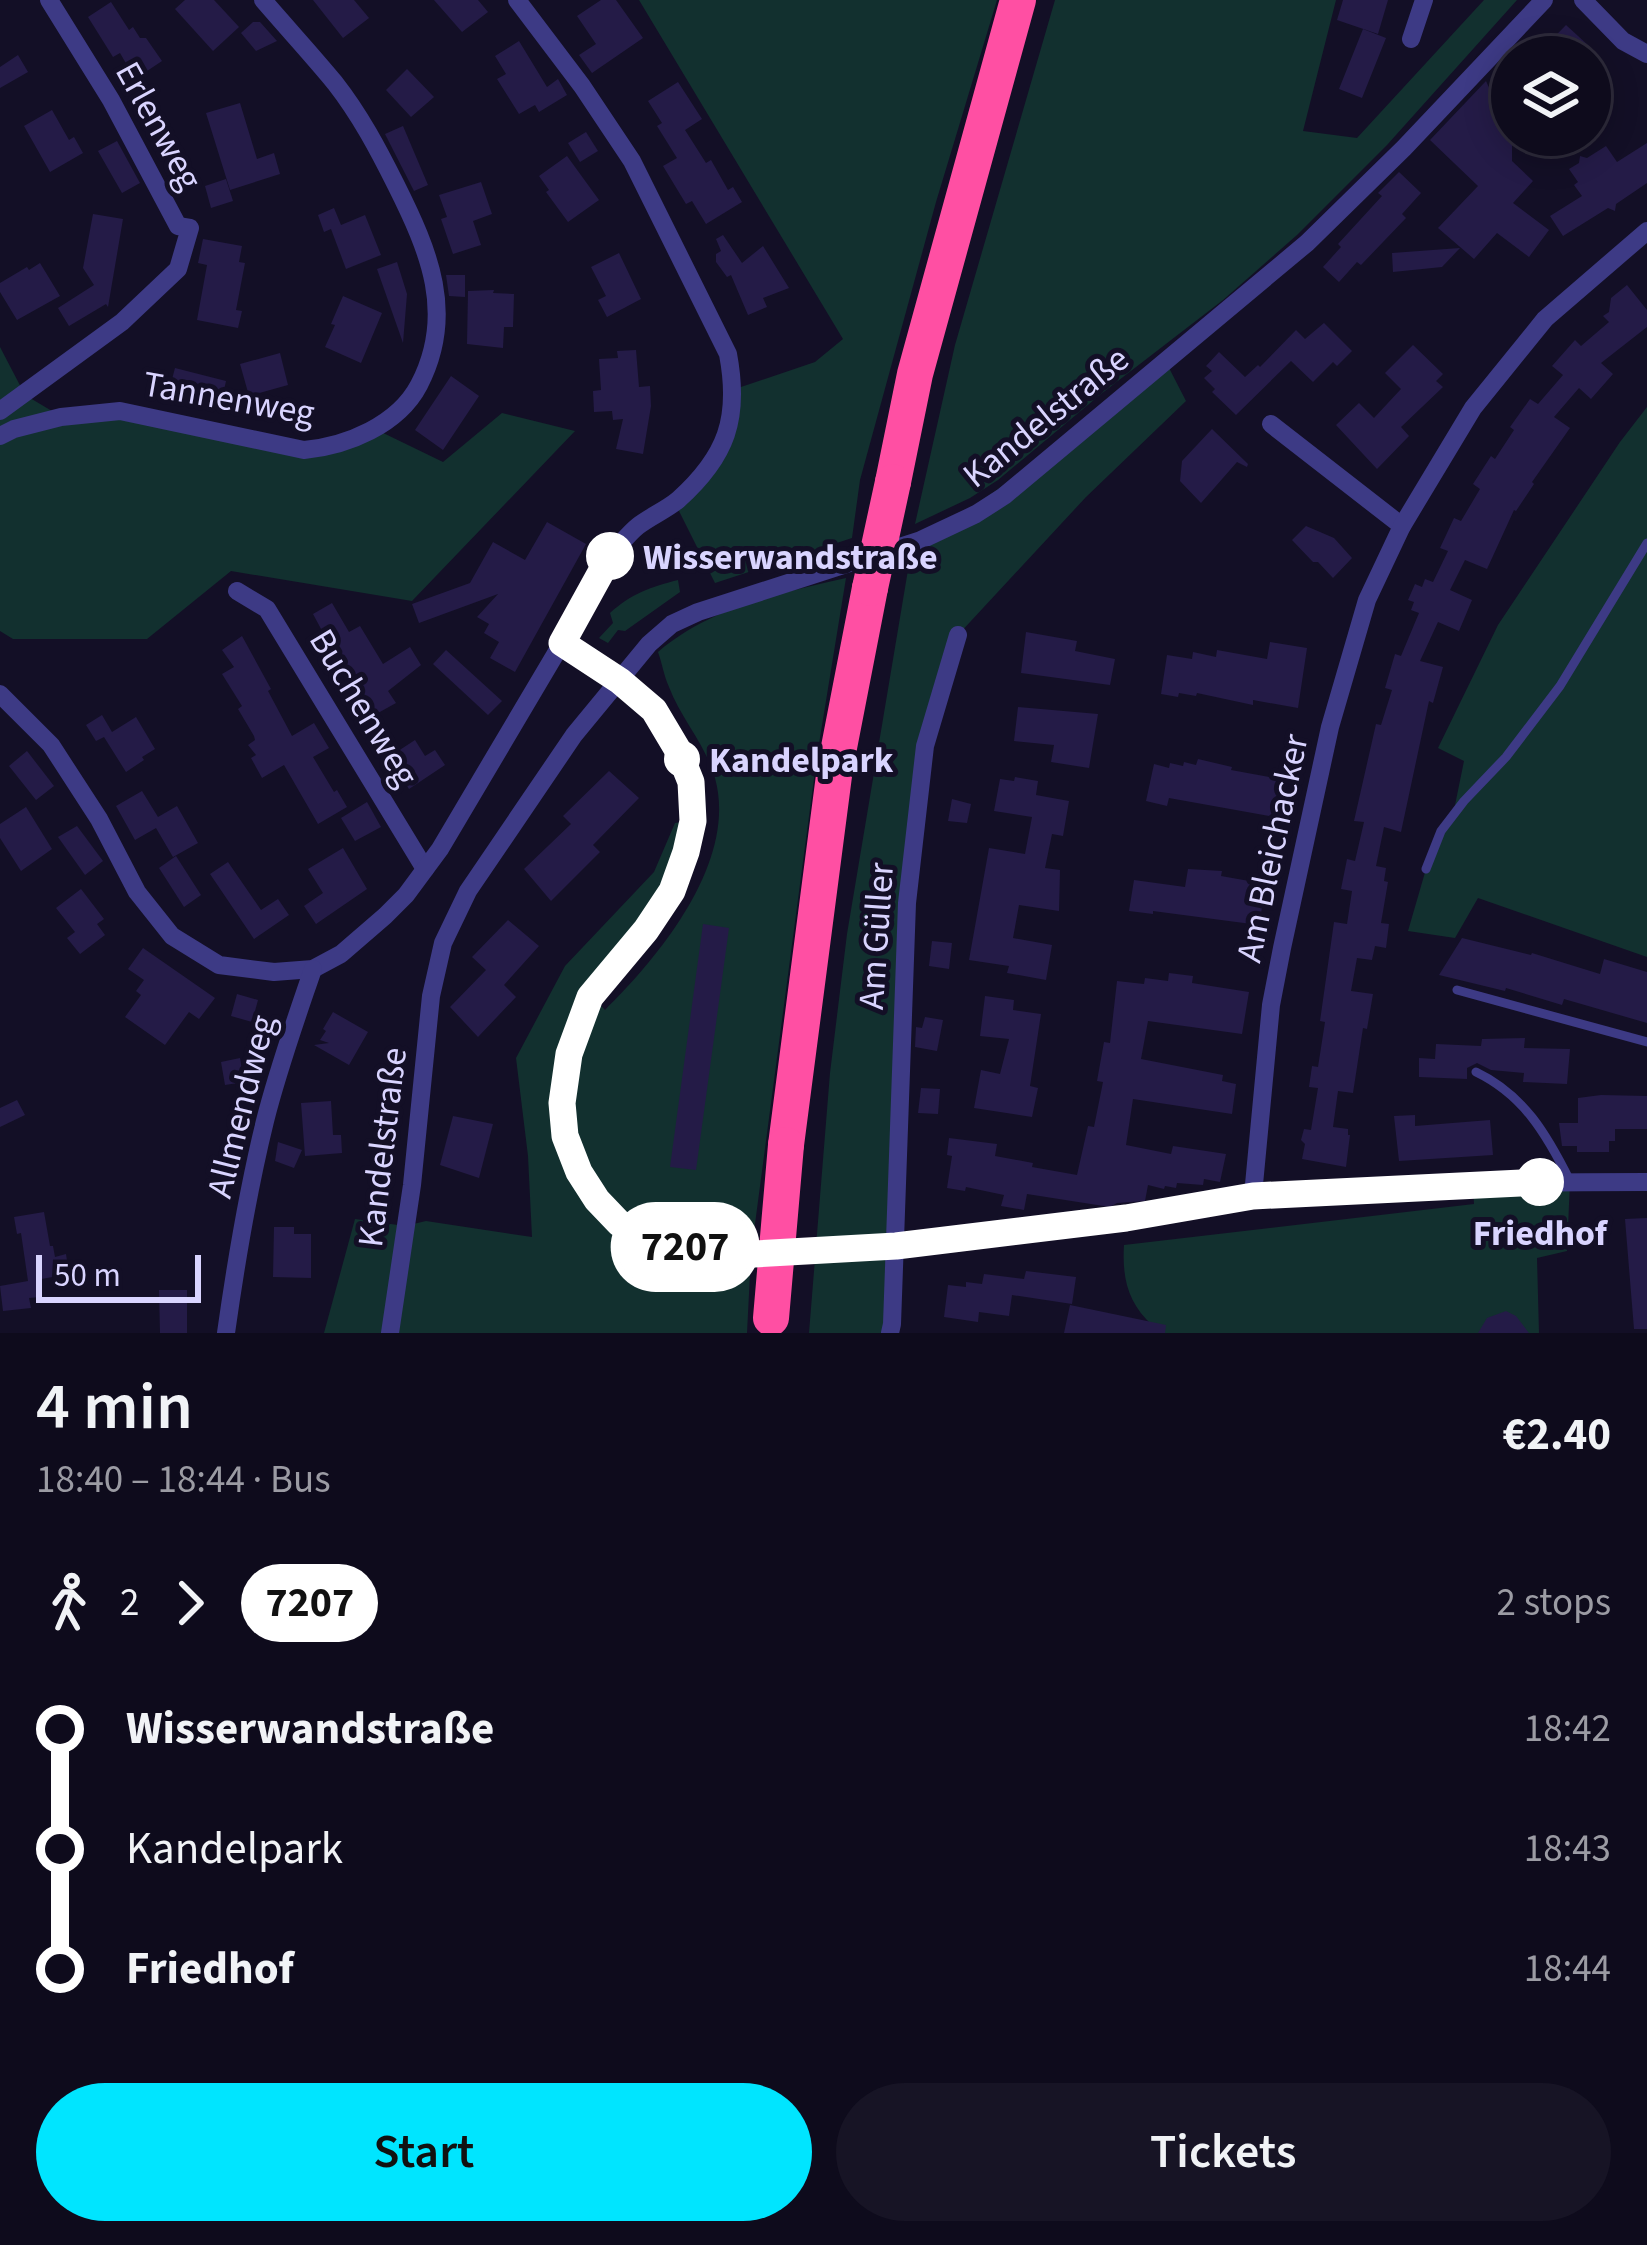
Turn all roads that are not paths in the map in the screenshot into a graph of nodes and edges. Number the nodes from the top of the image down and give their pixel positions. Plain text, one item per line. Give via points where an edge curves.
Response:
1 (49, 0) edge
2 (263, 0) edge
3 (518, 0) edge
4 (1018, 0) edge
5 (1424, 0) edge
6 (1544, 0) edge
7 (1583, 0) edge
8 (1412, 39) dead end
9 (1647, 54) edge
10 (1647, 231) edge
11 (0, 411) edge
12 (1271, 424) dead end
13 (0, 436) edge
14 (1402, 526) junction
15 (1647, 543) edge
16 (237, 591) dead end
17 (958, 635) dead end
18 (562, 643) junction
19 (620, 681) junction
20 (0, 694) edge
21 (424, 869) junction
22 (1426, 869) dead end
23 (313, 969) junction
24 (1457, 990) dead end
25 (1647, 1042) edge
26 (1475, 1072) dead end
27 (1570, 1181) junction
28 (1647, 1182) edge
29 (1253, 1196) junction
30 (896, 1246) junction
31 (771, 1326) edge
32 (226, 1333) edge
33 (390, 1333) edge
34 (890, 1333) edge

1 - 11 street, Erlenweg via 178,226 190,228 178,269 122,322
2 - 13 street, Tannenweg via 370,134 424,247 437,320 431,362 412,398 375,429 318,449 121,411 62,417
3 - 18 street via 632,160 728,354 735,389 719,452 675,503 611,554
4 - 31 highway, bridge via 915,374 835,768
5 - 8 street
6 - 19 street, Kandelstraße via 1307,243 1004,496 921,540 671,624
7 - 9 street
10 - 14 street, Am Bleichacker via 1544,320 1473,408
12 - 14 street
14 - 29 street, Am Bleichacker via 1357,631 1305,837 1271,1005
15 - 22 lane via 1560,686 1441,831
16 - 21 street, Buchenweg via 268,609
17 - 30 street, Am Güller via 925,746 907,903
18 - 19 street
18 - 21 street
19 - 30 street via 654,710 679,752 693,821 672,891 590,997 569,1054 562,1103 579,1172 619,1223 692,1249 737,1255
19 - 33 street, Kandelstraße via 513,824 443,943
20 - 23 street via 51,745 137,892 172,936 219,965
21 - 23 street via 370,929
23 - 32 street, Allmendweg via 265,1121
24 - 25 lane
26 - 27 lane via 1531,1114
27 - 28 street
27 - 29 street
29 - 30 street
30 - 34 street, Am Güller

